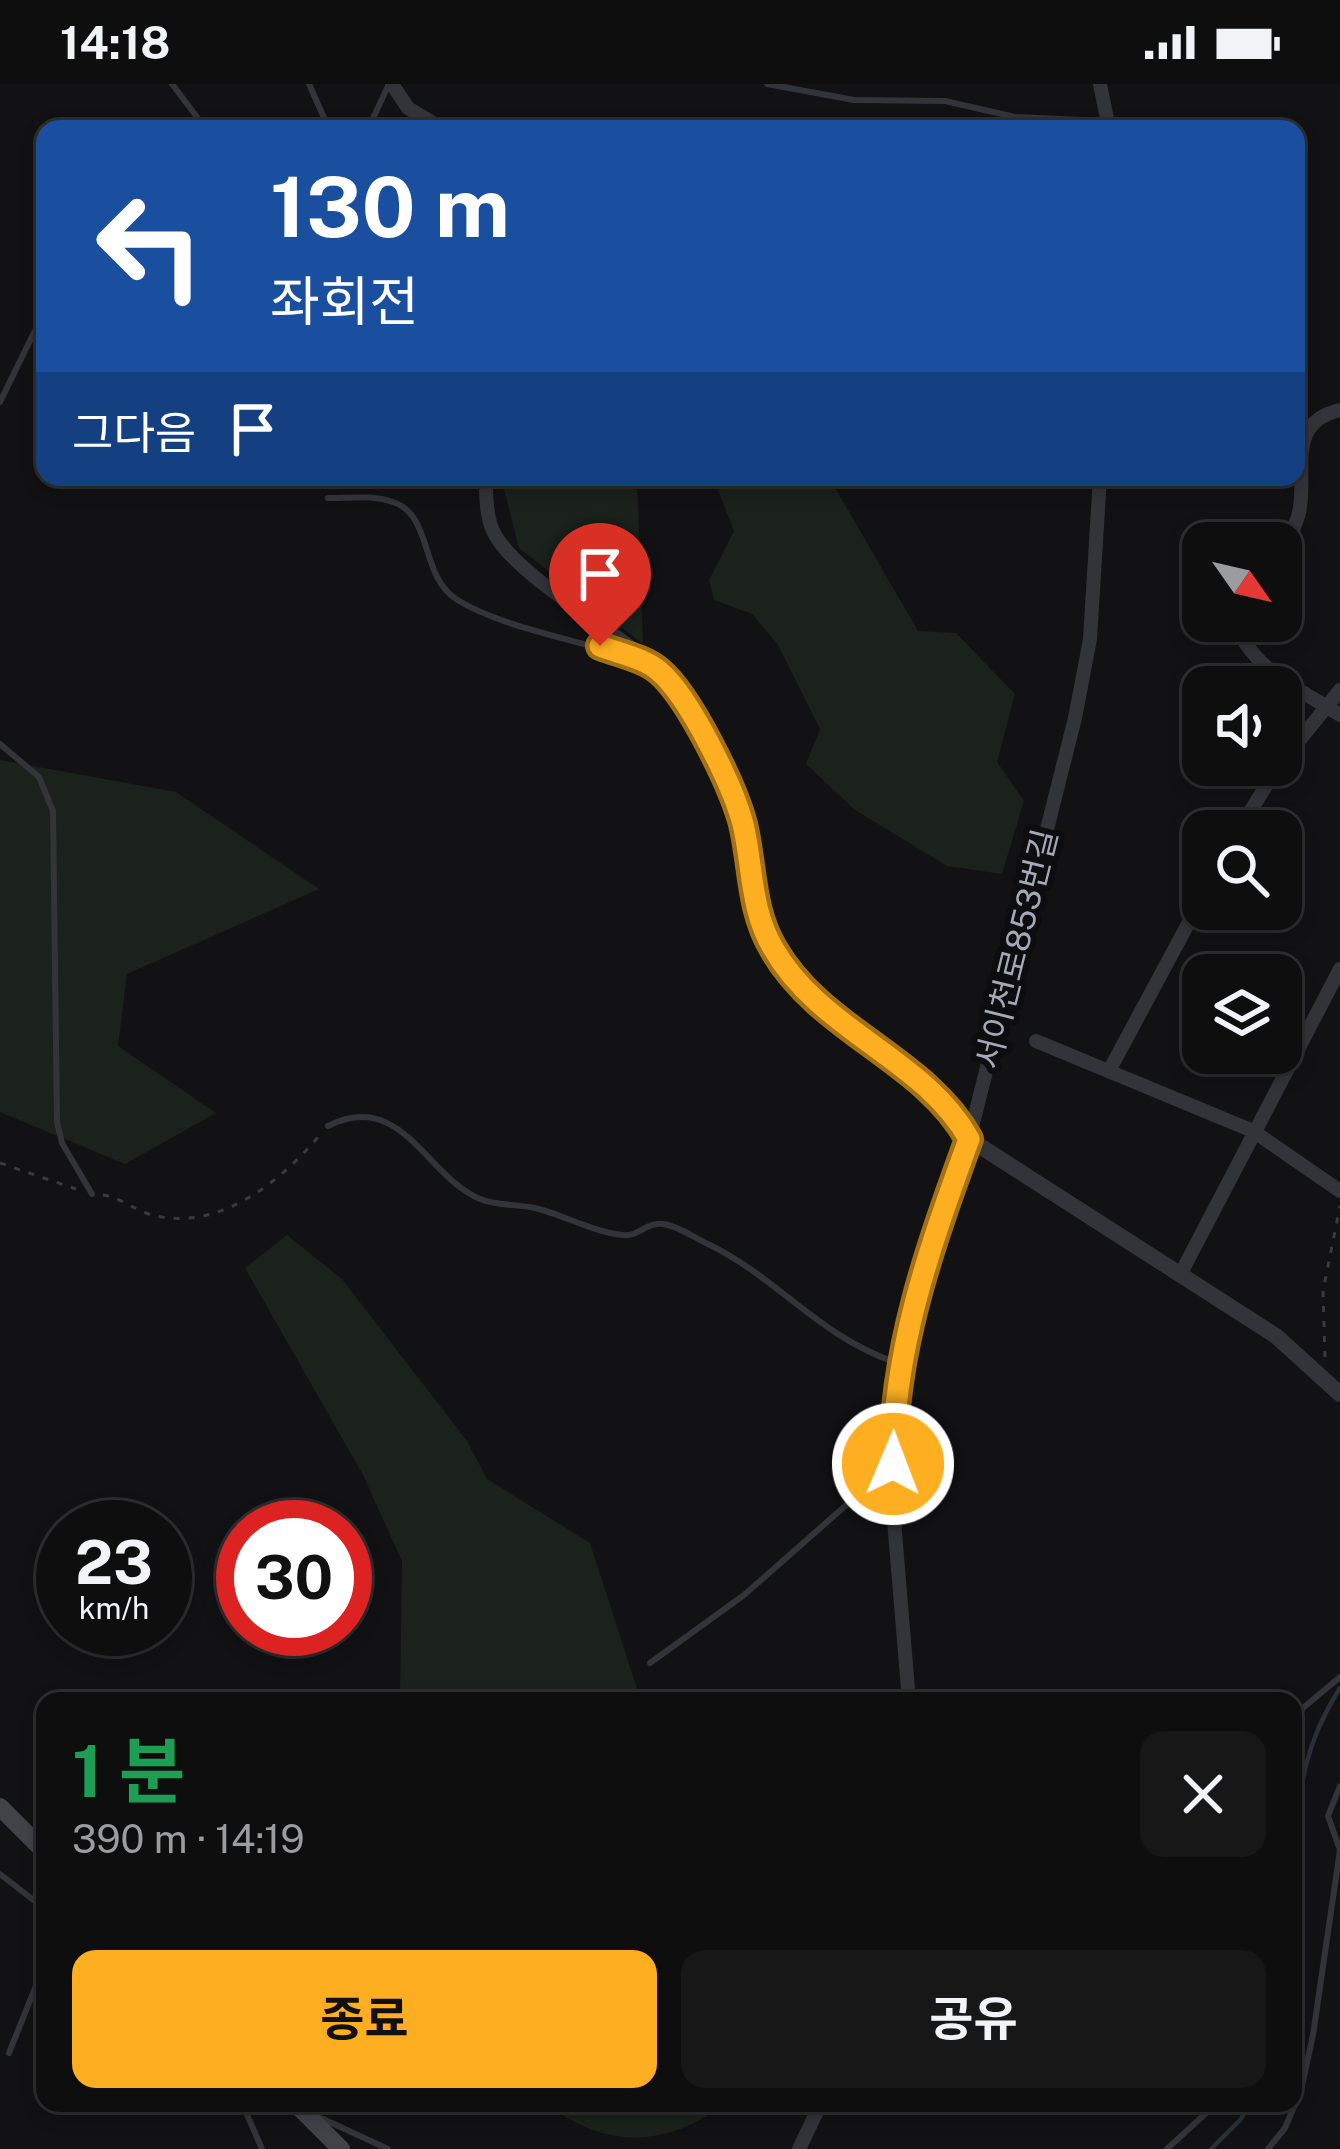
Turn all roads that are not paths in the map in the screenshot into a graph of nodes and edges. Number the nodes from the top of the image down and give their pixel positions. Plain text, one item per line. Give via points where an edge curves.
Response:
1 (172, 84) edge
2 (309, 84) edge
3 (390, 84) edge
4 (767, 84) edge
5 (1100, 84) edge
6 (199, 120) edge
7 (325, 120) edge
8 (372, 120) edge
9 (428, 120) edge
10 (1050, 120) edge
11 (1107, 120) edge
12 (36, 328) edge
13 (0, 402) edge
14 (1340, 410) edge
15 (1305, 433) edge
16 (487, 486) edge
17 (1099, 486) edge
18 (1300, 486) edge
19 (328, 498) dead end
20 (1293, 522) edge
21 (1242, 642) edge
22 (655, 667) junction
23 (1340, 690) edge
24 (1334, 711) edge
25 (1302, 742) edge
26 (0, 744) edge
27 (1185, 930) edge
28 (1340, 969) edge
29 (1036, 1041) dead end
30 (1108, 1071) junction
31 (328, 1126) road end
32 (1253, 1131) junction
33 (969, 1139) junction
34 (1340, 1191) edge
35 (92, 1194) road end
36 (1180, 1274) junction
37 (898, 1363) junction
38 (1340, 1394) edge
39 (893, 1464) junction
40 (650, 1663) dead end
41 (1340, 1677) edge
42 (908, 1692) edge
43 (1302, 1710) edge
44 (1340, 1786) edge
45 (0, 1807) edge
46 (36, 1843) edge
47 (0, 1874) edge
48 (36, 1902) edge
49 (36, 1986) edge
50 (9, 2053) dead end
51 (1302, 2085) edge
52 (246, 2112) edge
53 (304, 2112) edge
54 (310, 2112) edge
55 (816, 2112) edge
56 (1207, 2112) edge
57 (1292, 2112) edge
58 (262, 2149) edge
59 (341, 2149) edge
60 (388, 2149) edge
61 (799, 2149) edge
62 (1167, 2149) edge
63 (1268, 2149) edge

1 - 6 lane
2 - 7 lane
3 - 8 lane
3 - 9 street
4 - 10 lane
5 - 11 street
12 - 13 lane
14 - 15 street
16 - 22 street via 492,530 508,553
17 - 33 street, 서이천로853번길 via 1084,676
18 - 20 street
19 - 22 lane via 406,508 432,572 459,601
21 - 24 street
22 - 33 street via 679,695 737,807 756,909 783,965 825,1012 954,1112
23 - 24 street
24 - 25 street
26 - 35 lane via 40,777 53,812 57,1122
27 - 30 street
28 - 32 street
29 - 30 street
30 - 32 street
31 - 37 lane via 354,1113 368,1116 424,1148 486,1202 626,1236 668,1226 731,1257 850,1346
32 - 34 street
32 - 36 street
33 - 36 street
33 - 37 street, 서이천로853번길
36 - 38 street via 1276,1336
37 - 39 street, 서이천로853번길
39 - 40 lane
39 - 42 street, 서이천로853번길
41 - 43 lane
44 - 51 lane via 1328,1816 1340,1850
45 - 46 main road
47 - 48 lane
49 - 50 lane
52 - 58 lane
53 - 59 main road
54 - 60 lane
55 - 61 street
56 - 62 lane
57 - 63 lane

